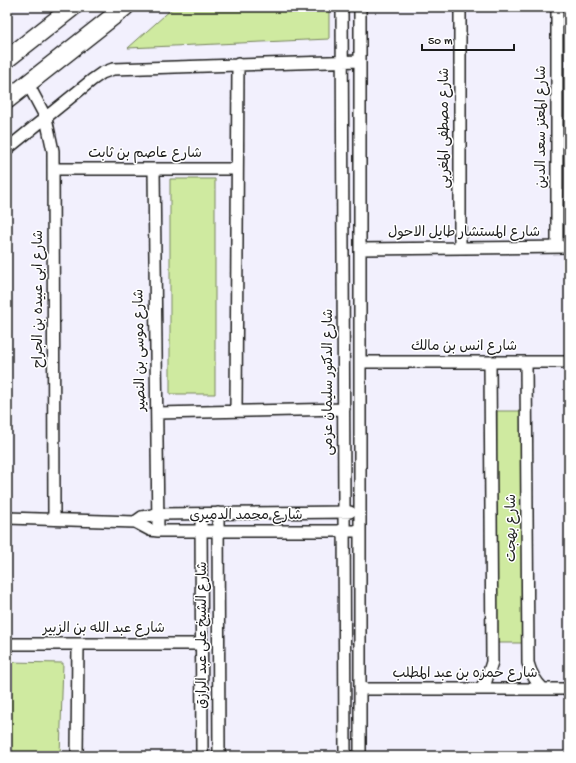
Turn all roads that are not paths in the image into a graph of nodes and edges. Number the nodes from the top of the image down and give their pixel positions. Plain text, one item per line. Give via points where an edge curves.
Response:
1 (73, 7) edge
2 (125, 7) edge
3 (342, 7) edge
4 (360, 7) edge
5 (460, 7) edge
6 (557, 7) edge
7 (7, 59) edge
8 (360, 61) junction
9 (342, 62) junction
10 (238, 64) junction
11 (28, 84) junction
12 (7, 100) edge
13 (46, 118) junction
14 (7, 149) edge
15 (53, 169) junction
16 (154, 169) junction
17 (237, 169) junction
18 (557, 247) junction
19 (460, 248) junction
20 (569, 248) edge
21 (360, 249) junction
22 (360, 362) junction
23 (490, 362) junction
24 (526, 362) junction
25 (569, 362) edge
26 (344, 409) junction
27 (236, 411) junction
28 (157, 413) junction
29 (344, 512) junction
30 (360, 512) junction
31 (218, 513) junction
32 (158, 514) junction
33 (201, 514) junction
34 (7, 518) edge
35 (54, 519) junction
36 (135, 522) junction
37 (158, 531) junction
38 (344, 531) junction
39 (360, 531) junction
40 (201, 532) junction
41 (218, 532) junction
42 (7, 644) edge
43 (78, 644) junction
44 (202, 644) junction
45 (360, 689) junction
46 (480, 689) junction
47 (543, 689) junction
48 (569, 689) edge
49 (77, 756) edge
50 (202, 756) edge
51 (219, 756) edge
52 (345, 756) edge
53 (360, 756) edge

1 - 7 main road
2 - 11 main road
3 - 9 street, شارع الدكتور سليمان عزمى
4 - 8 street
5 - 19 street, شارع مصطفى المغربى
6 - 18 street, شارع المعتز سعد الدين
8 - 9 street
8 - 21 street
9 - 10 street
9 - 26 street, شارع الدكتور سليمان عزمى
10 - 13 street via 113,68 92,80
10 - 17 street
11 - 12 main road
11 - 13 street, شارع ابى عبيده بن الجراح
13 - 14 street
13 - 15 street, شارع ابى عبيده بن الجراح via 52,146
15 - 16 street, شارع عاصم بن ثابت
15 - 35 street, شارع ابى عبيده بن الجراح
16 - 17 street, شارع عاصم بن ثابت
16 - 28 street, شارع موسى بن النصير
17 - 27 street
18 - 19 street, شارع المستشار طايل الاحول
18 - 20 street, شارع المستشار طايل الاحول
19 - 21 street, شارع المستشار طايل الاحول
21 - 22 street
22 - 23 street, شارع انس بن مالك
22 - 30 street
23 - 24 street, شارع انس بن مالك
23 - 46 street, شارع بهجت via 492,662 488,676
24 - 25 street, شارع انس بن مالك
24 - 47 street, شارع بهجت via 528,663 533,677
26 - 27 street
26 - 29 street, شارع الدكتور سليمان عزمى
27 - 28 street
28 - 32 street, شارع موسى بن النصير
29 - 30 street, شارع محمد الدميرى
29 - 31 street, شارع محمد الدميرى
29 - 38 street, شارع الدكتور سليمان عزمى
30 - 39 street
31 - 33 street, شارع محمد الدميرى
31 - 41 street, شارع الشيخ على عبد الرازق
32 - 33 street, شارع محمد الدميرى
32 - 36 street, شارع محمد الدميرى via 142,517
32 - 37 street, شارع موسى بن النصير
33 - 40 street, شارع الشيخ على عبد الرازق
34 - 35 street, شارع محمد الدميرى
35 - 36 street, شارع محمد الدميرى
36 - 37 street, شارع محمد الدميرى via 146,529
37 - 40 street, شارع محمد الدميرى
38 - 39 street, شارع محمد الدميرى
38 - 41 street, شارع محمد الدميرى
38 - 52 street, شارع الدكتور سليمان عزمى
39 - 45 street
40 - 41 street, شارع محمد الدميرى
40 - 44 street, شارع الشيخ على عبد الرازق
41 - 51 street, شارع الشيخ على عبد الرازق
42 - 43 street, شارع عبد الله بن الزبير
43 - 44 street, شارع عبد الله بن الزبير
43 - 49 street
44 - 50 street, شارع الشيخ على عبد الرازق
45 - 46 street, شارع حمزه بن عبد المطلب
45 - 53 street
46 - 47 street, شارع حمزه بن عبد المطلب
47 - 48 street, شارع حمزه بن عبد المطلب

